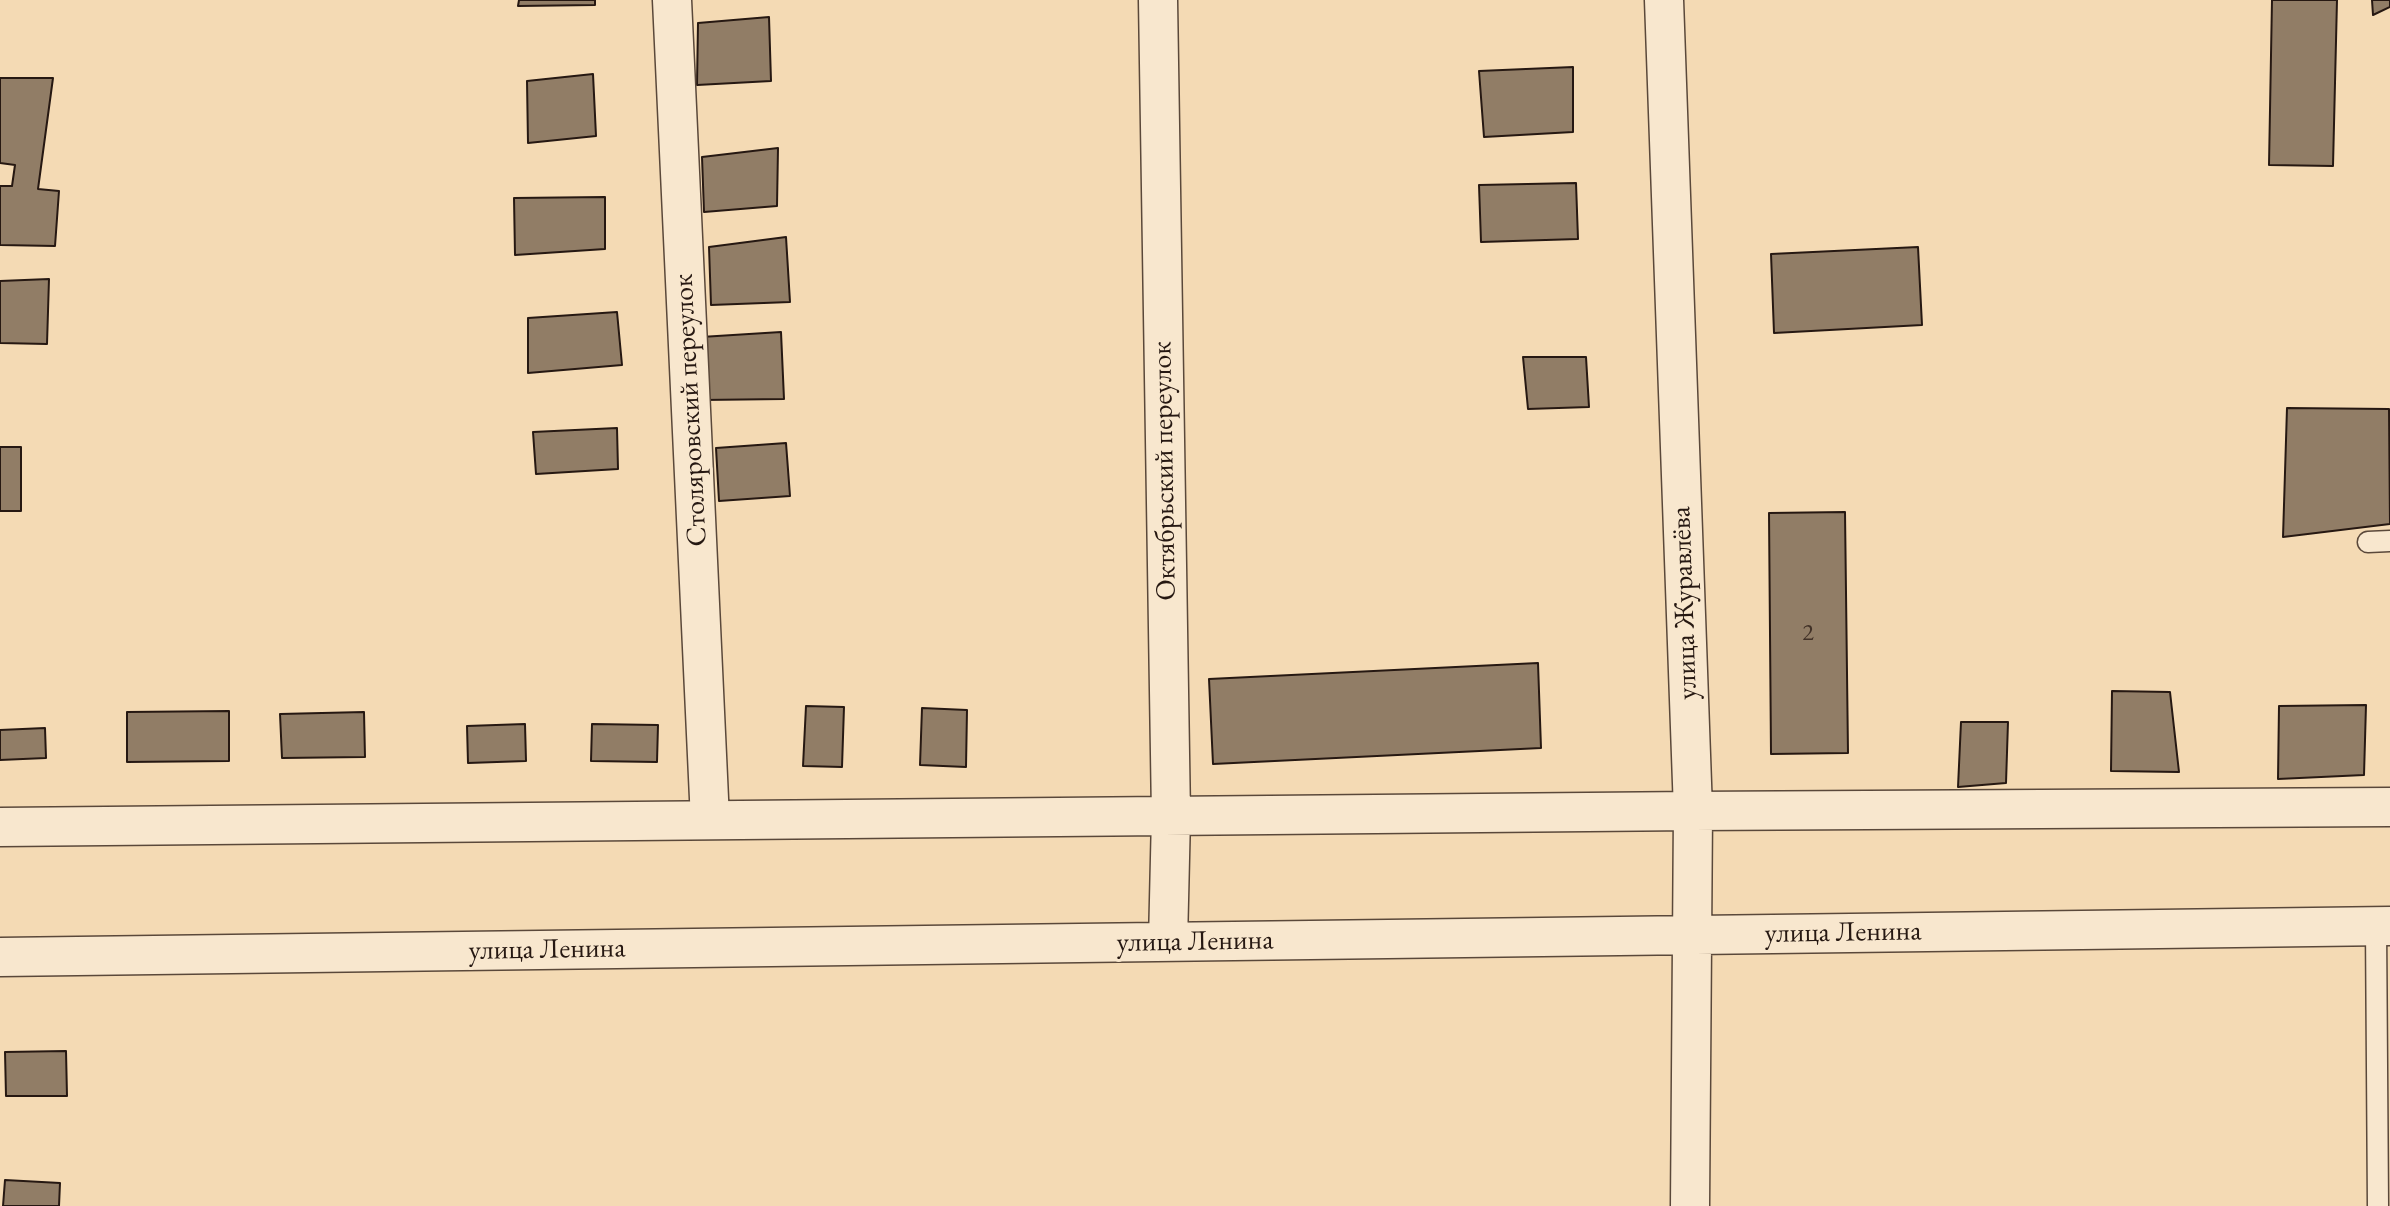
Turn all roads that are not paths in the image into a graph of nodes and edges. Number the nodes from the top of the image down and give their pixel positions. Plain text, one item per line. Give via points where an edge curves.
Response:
1 (672, 0) edge
2 (1158, 0) edge
3 (1664, 0) edge
4 (2390, 541) edge
5 (2368, 542) dead end
6 (2390, 807) edge
7 (1693, 811) junction
8 (1171, 816) junction
9 (710, 820) junction
10 (0, 827) edge
11 (2383, 926) edge
12 (1692, 935) junction
13 (1168, 942) junction
14 (0, 957) edge
15 (1690, 1206) edge
16 (2378, 1206) edge

1 - 9 street, Столяровский переулок
2 - 8 street, Октябрьский переулок
3 - 7 street, улица Журавлёва
4 - 5 lane
6 - 7 street
7 - 8 street
7 - 12 street, улица Журавлёва
8 - 9 street
8 - 13 street, Октябрьский переулок
9 - 10 street
11 - 12 street, улица Ленина
11 - 16 lane
12 - 13 street, улица Ленина
12 - 15 street, улица Журавлёва
13 - 14 street, улица Ленина

